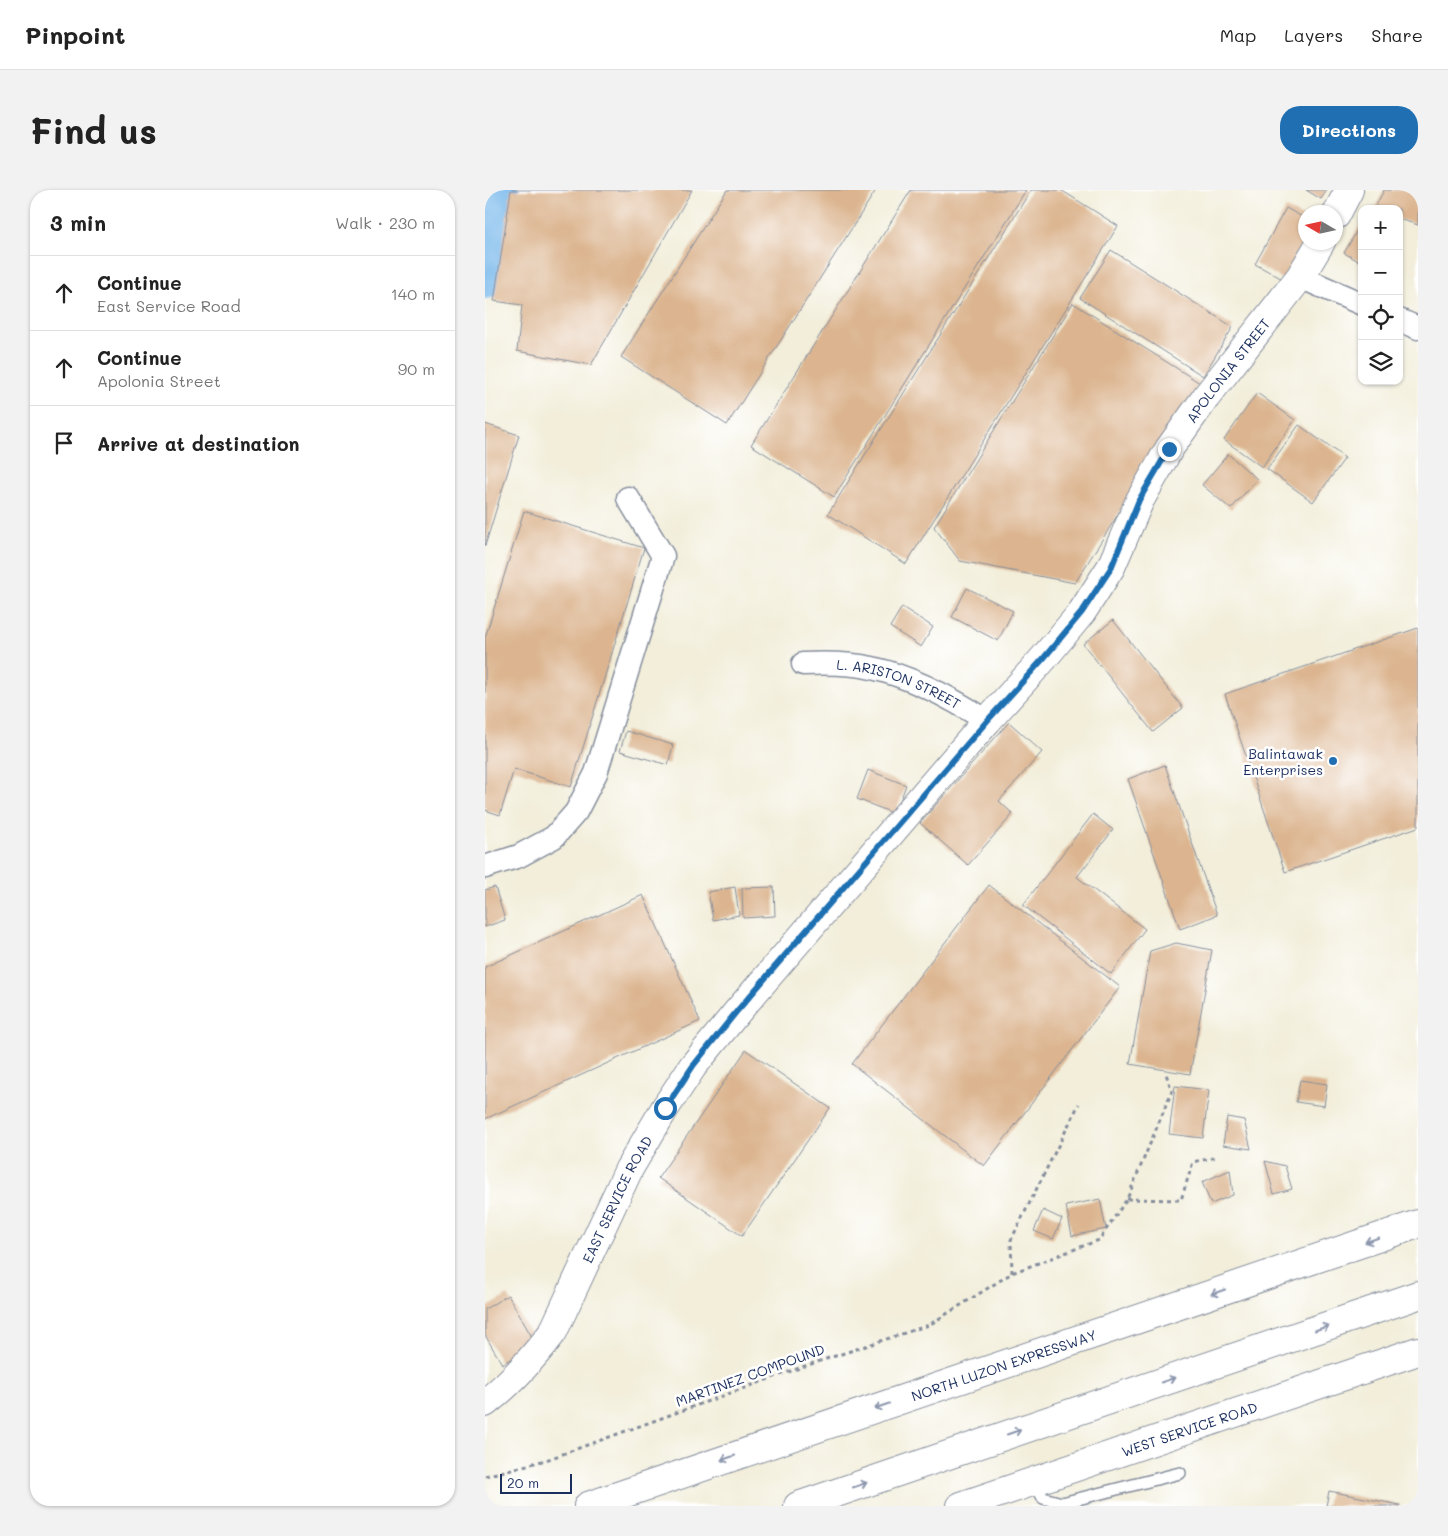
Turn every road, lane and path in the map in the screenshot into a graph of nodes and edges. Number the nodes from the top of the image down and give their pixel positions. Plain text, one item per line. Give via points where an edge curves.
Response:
1 (1349, 190) edge
2 (1341, 205) edge
3 (1316, 250) edge
4 (1299, 276) junction
5 (1358, 302) edge
6 (1403, 322) edge
7 (1418, 328) edge
8 (628, 498) dead end
9 (803, 664) dead end
10 (987, 721) junction
11 (485, 867) edge
12 (1166, 1074) dead end
13 (1079, 1104) dead end
14 (1217, 1157) dead end
15 (1127, 1200) junction
16 (1418, 1224) edge
17 (1011, 1273) junction
18 (1418, 1295) edge
19 (1418, 1351) edge
20 (485, 1404) edge
21 (1180, 1473) dead end
22 (485, 1476) edge
23 (1034, 1481) junction
24 (588, 1506) edge
25 (798, 1506) edge
26 (961, 1506) edge

1 - 2 main road
3 - 4 main road, APOLONIA STREET
4 - 5 street
4 - 10 main road, APOLONIA STREET via 1169,449 1139,500 1111,568 1082,612
6 - 7 street
8 - 11 street via 663,556 596,773 576,812 554,836 519,856
9 - 10 street, L. ARISTON STREET via 873,668 921,684
10 - 20 main road, EAST SERVICE ROAD via 693,1066 629,1169 553,1332 536,1354
12 - 15 path, MARTINEZ COMPOUND via 1172,1091
13 - 17 path via 1011,1240
14 - 15 path via 1193,1162 1181,1200
15 - 17 path, MARTINEZ COMPOUND via 1099,1240
16 -> 24 main road, NORTH LUZON EXPRESSWAY
17 - 22 path, MARTINEZ COMPOUND via 929,1325 546,1460
25 -> 18 main road
19 - 23 main road, WEST SERVICE ROAD
21 - 23 lane via 1062,1503 1043,1498
23 - 26 main road, WEST SERVICE ROAD

